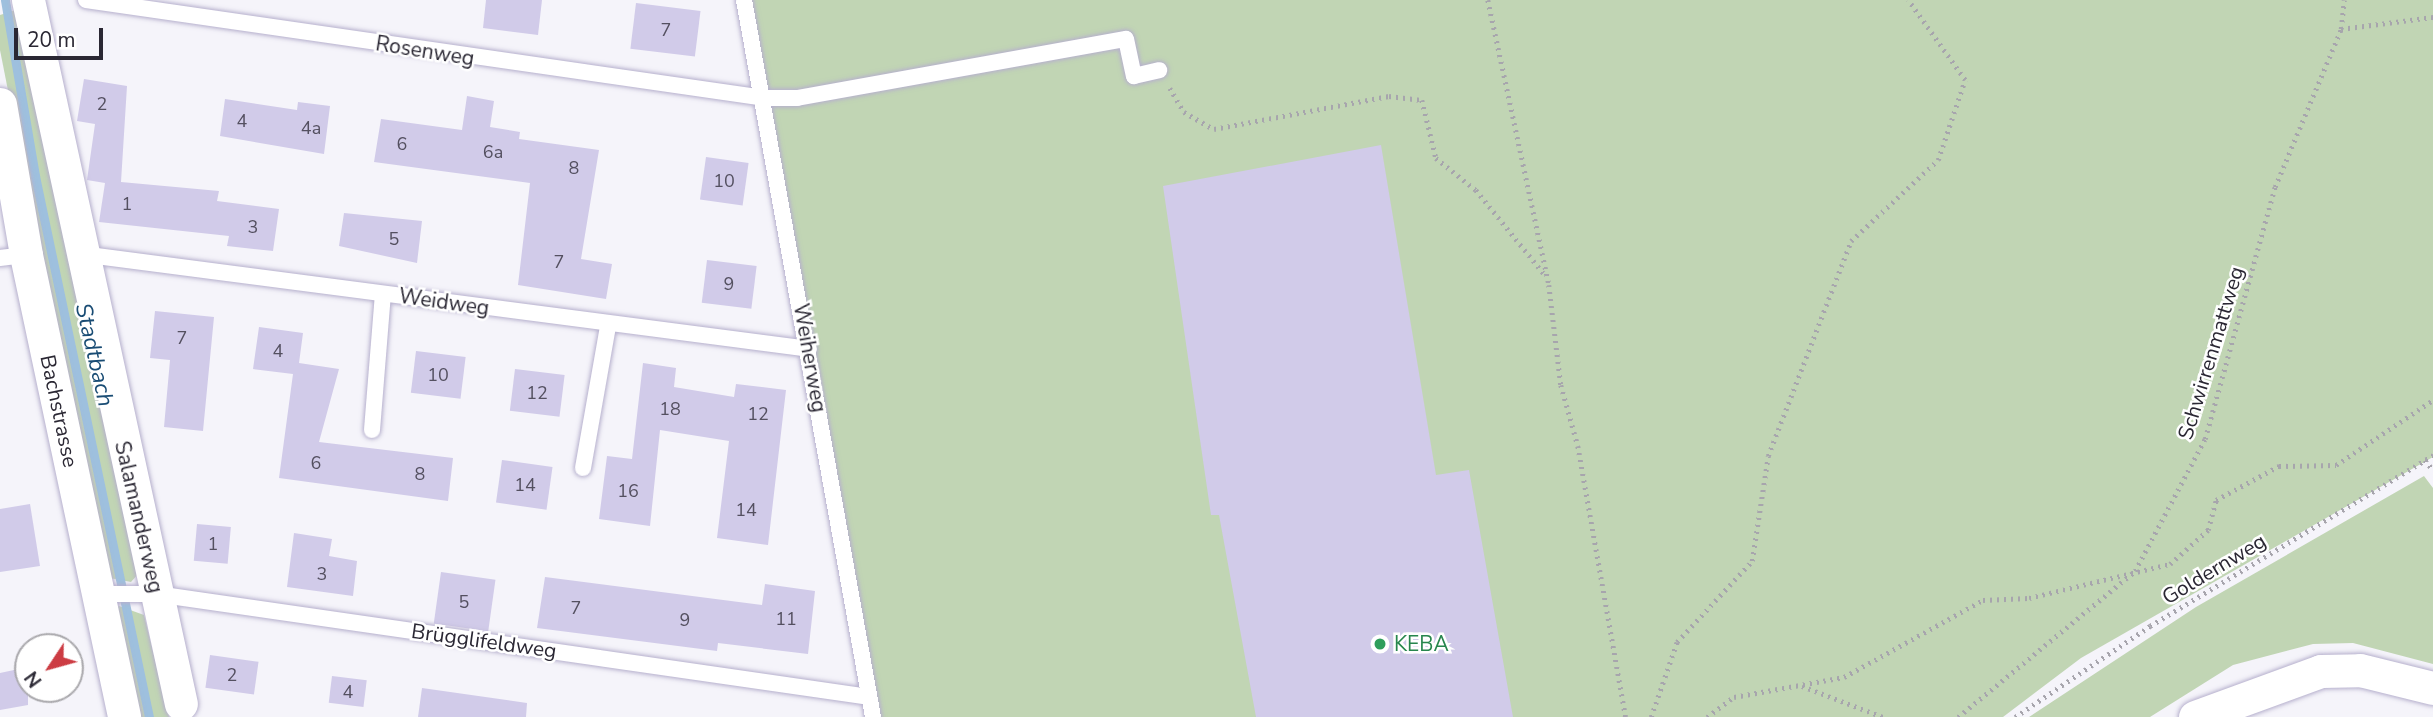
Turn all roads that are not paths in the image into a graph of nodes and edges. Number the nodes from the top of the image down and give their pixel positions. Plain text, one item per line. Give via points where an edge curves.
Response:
1 (28, 0) edge
2 (86, 0) edge
3 (744, 0) edge
4 (1159, 70) road end
5 (764, 98) junction
6 (0, 104) edge
7 (79, 253) junction
8 (13, 256) edge
9 (383, 293) junction
10 (608, 326) junction
11 (809, 349) junction
12 (372, 430) dead end
13 (583, 468) dead end
14 (102, 593) junction
15 (150, 593) junction
16 (2433, 688) edge
17 (869, 697) junction
18 (181, 704) dead end
19 (124, 717) edge
20 (873, 717) edge
21 (2195, 717) edge

1 - 7 street, Salamanderweg
2 - 5 lane, Rosenweg
3 - 5 lane, Weiherweg
4 - 5 lane, Rosenweg via 1133,76 1126,39 797,98
5 - 11 lane, Weiherweg
6 - 8 street, Bachstrasse
7 - 9 lane, Weidweg
7 - 15 street, Salamanderweg
8 - 14 street, Bachstrasse
9 - 10 lane, Weidweg
9 - 12 lane
10 - 11 lane, Weidweg
10 - 13 lane
11 - 17 lane, Weiherweg
14 - 15 lane, Brügglifeldweg
14 - 19 street, Bachstrasse
15 - 17 lane, Brügglifeldweg
15 - 18 street, Salamanderweg
16 - 21 street via 2360,670 2321,671
17 - 20 lane, Weiherweg

